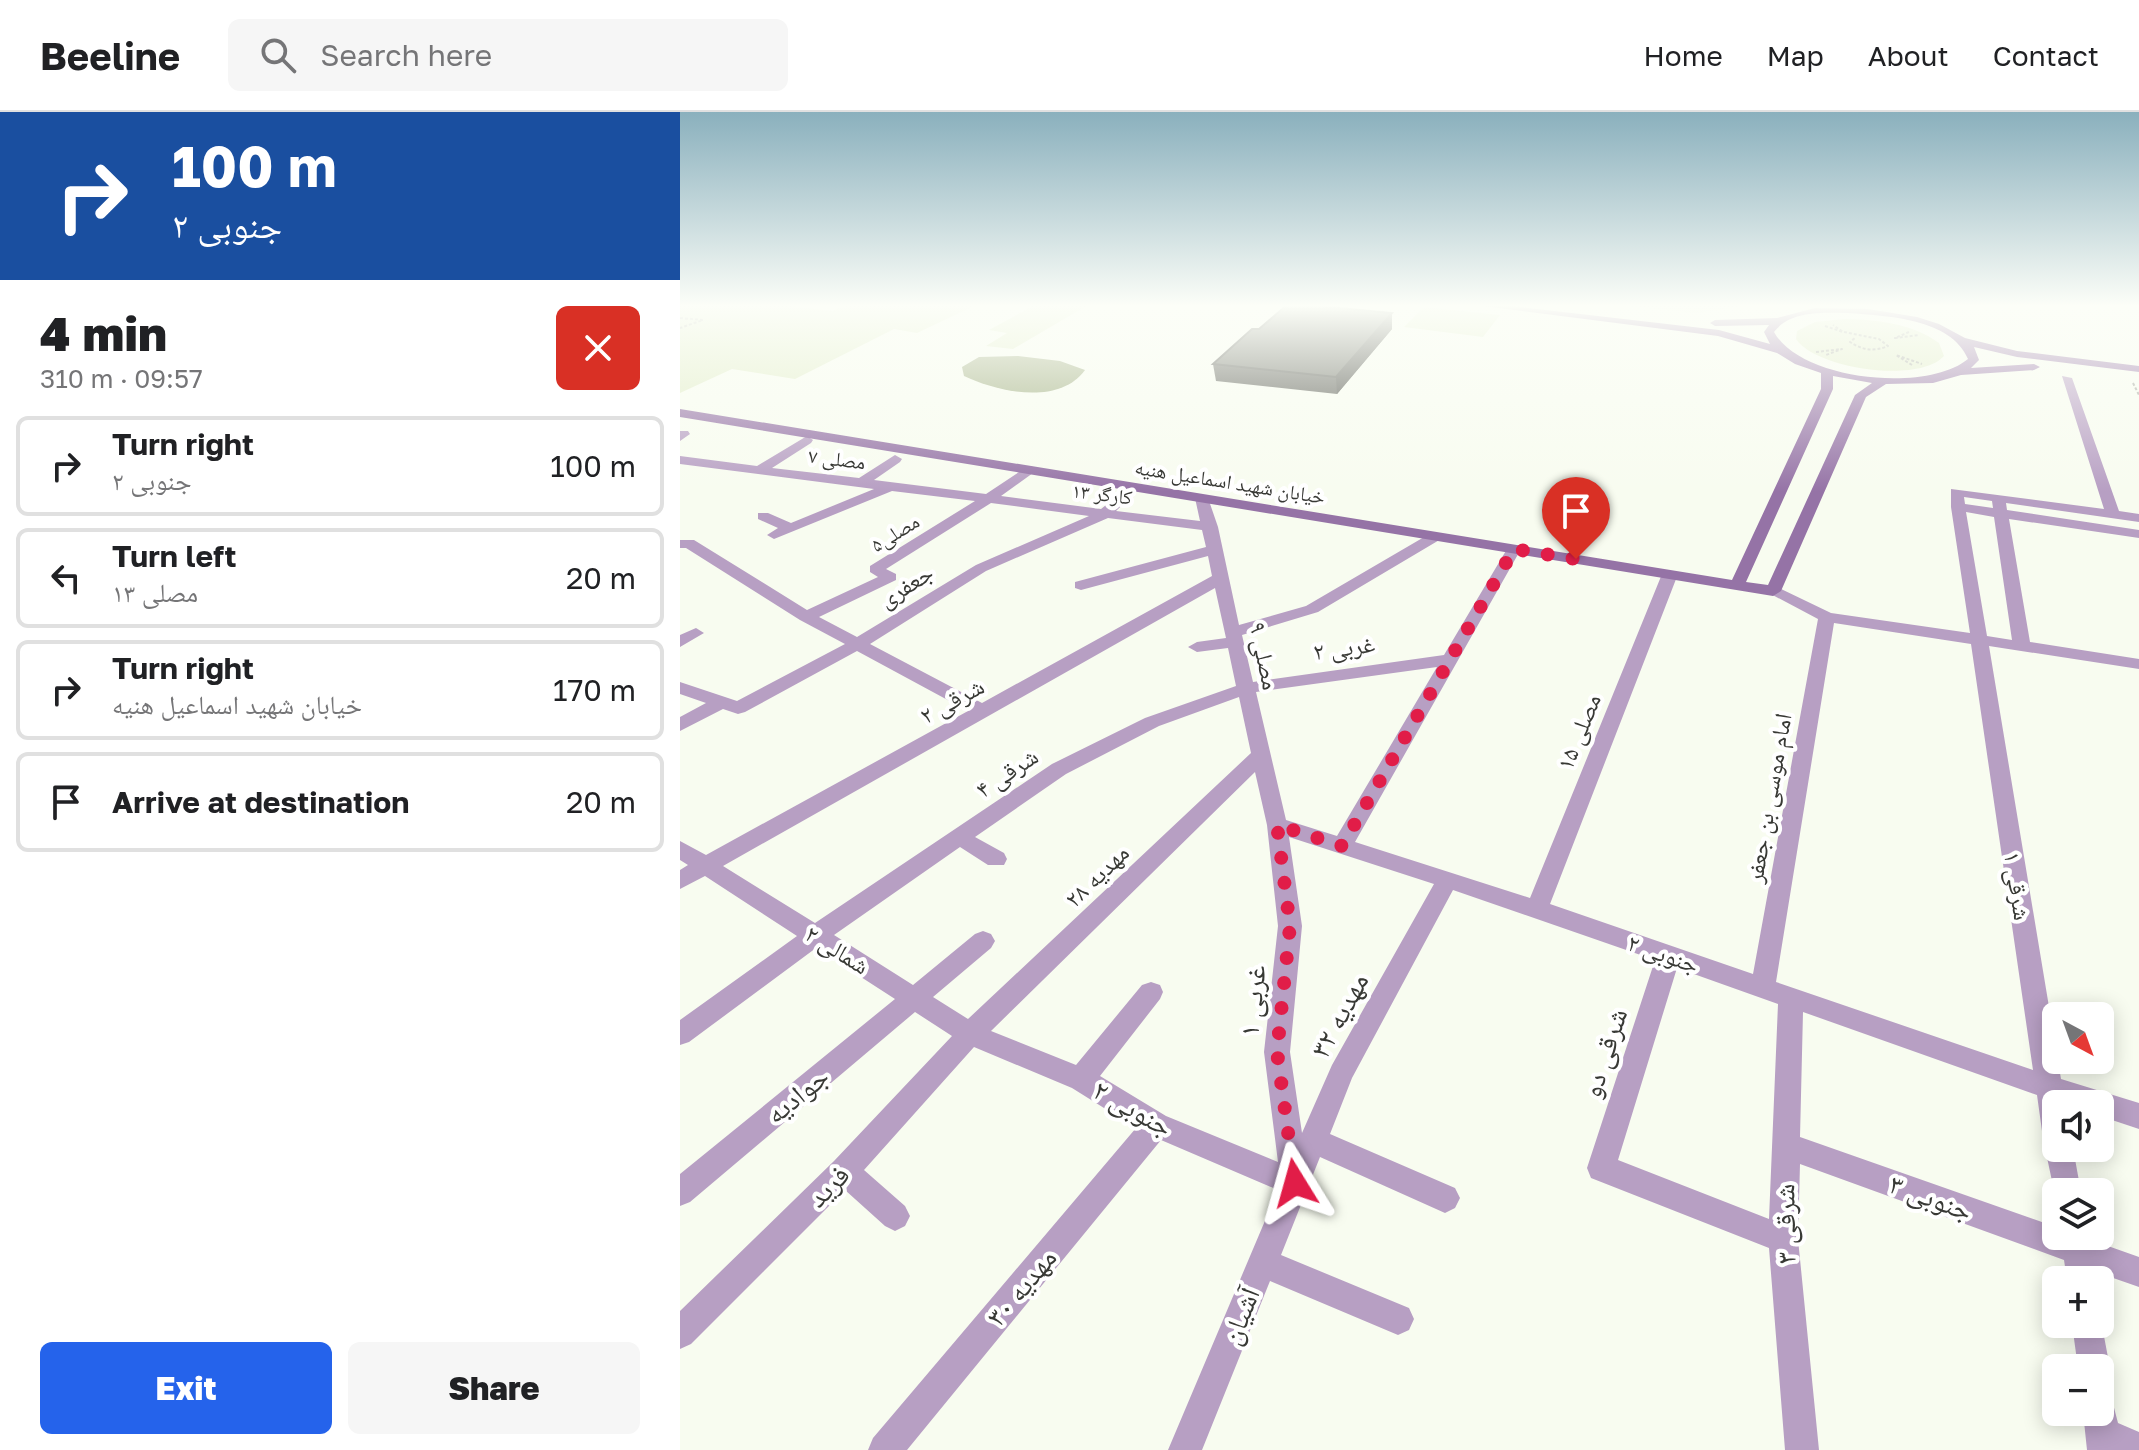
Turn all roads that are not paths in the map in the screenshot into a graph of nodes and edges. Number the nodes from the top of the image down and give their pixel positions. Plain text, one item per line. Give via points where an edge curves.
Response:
1 (1828, 367) edge
2 (1833, 367) edge
3 (1967, 367) edge
4 (2002, 367) edge
5 (2034, 367) edge
6 (2093, 367) edge
7 (1962, 372) junction
8 (2136, 375) edge
9 (2066, 378) dead end
10 (1883, 381) junction
11 (680, 413) edge
12 (807, 440) dead end
13 (895, 459) dead end
14 (681, 461) edge
15 (759, 470) junction
16 (1028, 470) junction
17 (861, 483) junction
18 (890, 486) junction
19 (1134, 487) junction
20 (1202, 498) junction
21 (989, 499) junction
22 (2000, 505) junction
23 (2113, 514) junction
24 (1103, 515) junction
25 (763, 516) dead end
26 (2139, 518) edge
27 (1211, 527) junction
28 (790, 528) junction
29 (2139, 534) edge
30 (774, 535) dead end
31 (1436, 536) junction
32 (685, 543) edge
33 (1216, 549) junction
34 (1514, 549) junction
35 (1670, 574) junction
36 (1222, 577) junction
37 (1081, 585) dead end
38 (1737, 585) junction
39 (1773, 591) junction
40 (806, 617) junction
41 (1827, 617) junction
42 (696, 633) dead end
43 (1235, 637) junction
44 (1980, 641) junction
45 (680, 642) edge
46 (860, 643) junction
47 (1197, 647) dead end
48 (2022, 648) junction
49 (1449, 660) junction
50 (2139, 664) edge
51 (680, 688) edge
52 (1247, 688) junction
53 (730, 705) junction
54 (983, 711) junction
55 (680, 725) edge
56 (1261, 755) junction
57 (1277, 825) junction
58 (959, 837) junction
59 (1342, 846) junction
60 (680, 849) edge
61 (996, 859) dead end
62 (705, 867) junction
63 (680, 880) edge
64 (1447, 881) junction
65 (1537, 909) junction
66 (814, 936) junction
67 (983, 941) dead end
68 (1668, 957) junction
69 (1151, 992) dead end
70 (1777, 992) junction
71 (914, 999) junction
72 (680, 1034) edge
73 (970, 1034) junction
74 (1081, 1079) junction
75 (2048, 1087) junction
76 (2049, 1090) edge
77 (2139, 1116) edge
78 (1156, 1125) junction
79 (1313, 1140) junction
80 (1785, 1145) junction
81 (844, 1171) junction
82 (1295, 1183) junction
83 (680, 1192) edge
84 (1445, 1198) dead end
85 (895, 1216) dead end
86 (2042, 1232) edge
87 (1783, 1239) junction
88 (2091, 1250) edge
89 (1262, 1262) junction
90 (2139, 1272) edge
91 (1398, 1319) dead end
92 (680, 1333) edge
93 (2102, 1432) edge
94 (2139, 1449) edge
95 (885, 1450) edge
96 (1185, 1450) edge
97 (1802, 1450) edge

1 - 38 main road via 1827,389
2 - 10 main road
3 - 7 main road
4 - 7 main road
5 - 8 main road
6 - 8 main road
7 - 10 main road
9 - 23 street
10 - 39 main road via 1861,395
11 - 16 main road, خیابان شهید اسماعیل هنیه
12 - 15 street
13 - 17 street
14 - 15 street, مصلی ۷
15 - 17 street, مصلی ۷
16 - 19 main road, خیابان شهید اسماعیل هنیه
16 - 21 street
17 - 18 street, مصلی ۷
18 - 21 street, مصلی ۷
18 - 28 street
19 - 20 main road, خیابان شهید اسماعیل هنیه
19 - 24 street
20 - 27 street, مصلی ۹
20 - 31 main road, خیابان شهید اسماعیل هنیه
21 - 24 street, کارگر ۱۳
21 - 40 street, مصلی۵ via 875,569 890,577
22 - 23 street
22 - 29 street
22 - 44 street via 1957,499
22 - 48 street
23 - 26 street
24 - 27 street, کارگر ۱۳
24 - 46 street, جعفری via 981,568
25 - 28 street
27 - 33 street, مصلی ۹
28 - 30 street
31 - 34 main road, خیابان شهید اسماعیل هنیه
31 - 43 street via 1312,609
32 - 40 street
33 - 36 street, مصلی ۹
33 - 37 street
34 - 35 main road, خیابان شهید اسماعیل هنیه
34 - 49 street
35 - 38 main road, خیابان شهید اسماعیل هنیه
35 - 65 street, مصلی ۱۵
36 - 43 street, مصلی ۹
36 - 54 street, ۲ شرقی
38 - 39 main road, خیابان شهید اسماعیل هنیه
39 - 41 street
40 - 46 street
41 - 44 street
41 - 70 street, امام موسی بن جعفر
42 - 45 street
43 - 47 street
43 - 52 street, مصلی ۹
44 - 48 street
44 - 75 street, شرقی ۱
46 - 53 street, جعفری
46 - 54 street
48 - 50 street
49 - 52 street, ۲ غربی
49 - 59 street
51 - 53 street
52 - 56 street, مصلی ۹
52 - 58 street, ۴ شرقی via 1152,722 1059,769
53 - 55 street, جعفری
54 - 62 street, ۲ شرقی
56 - 57 street, مصلی ۹
56 - 73 street, مهدیه ۲۸
57 - 59 street, جنوبی ۲
57 - 82 street, ۱ غربی via 1290,926 1277,1052
58 - 61 street
58 - 66 street, ۴ شرقی
59 - 64 street, جنوبی ۲
60 - 62 street, ۲ شمالی
62 - 63 street
62 - 66 street, ۲ شمالی
64 - 65 street, جنوبی ۲
64 - 79 street, مهدیه ۳۲ via 1341,1073
65 - 68 street, جنوبی ۲
66 - 71 street, ۲ شمالی
66 - 72 street, ۴ شرقی
67 - 71 street, جوادیه
68 - 70 street, جنوبی ۲
68 - 87 street, شرقی دو via 1601,1168
69 - 74 street
70 - 75 street, جنوبی ۲
70 - 80 street, شرقی ۳
71 - 73 street, ۲ شمالی
71 - 83 street, جوادیه
73 - 74 street, ۲ جنوبی
73 - 81 street, فرید
74 - 78 street, ۲ جنوبی
75 - 76 street, شرقی ۱
75 - 77 street, جنوبی ۲
78 - 82 street, ۲ جنوبی
78 - 95 street, مهدیه ۳۰
79 - 82 street, مهدیه ۳۲
79 - 84 street
80 - 86 street, جنوبی ۳
80 - 87 street, شرقی ۳
81 - 85 street
81 - 92 street, فرید
82 - 89 street, آشیان
87 - 97 street, شرقی ۳
88 - 90 street, جنوبی ۳
89 - 91 street
89 - 96 street, آشیان
93 - 94 street

